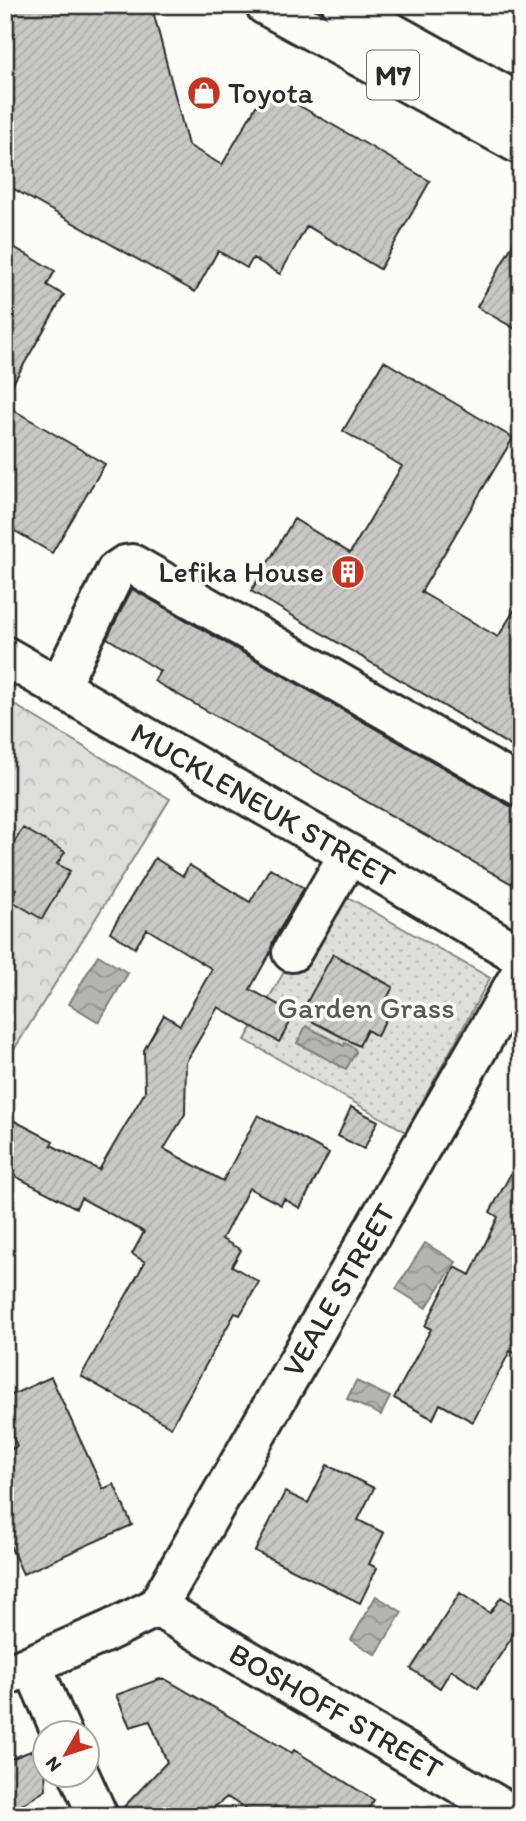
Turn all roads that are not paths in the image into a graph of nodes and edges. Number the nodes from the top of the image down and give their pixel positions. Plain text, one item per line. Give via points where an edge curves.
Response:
1 (265, 5) edge
2 (342, 5) edge
3 (521, 104) edge
4 (521, 145) edge
5 (5, 656) edge
6 (57, 687) junction
7 (521, 787) edge
8 (349, 854) junction
9 (292, 952) dead end
10 (521, 956) edge
11 (521, 973) edge
12 (156, 1606) junction
13 (19, 1671) edge
14 (52, 1720) edge
15 (86, 1790) edge
16 (98, 1816) edge
17 (515, 1816) edge

1 - 4 street, M7
2 - 3 street, M7
5 - 6 street, MUCKLENEUK STREET
6 - 7 street via 117,571 132,564
6 - 8 street, MUCKLENEUK STREET
8 - 9 street
8 - 10 street, MUCKLENEUK STREET
11 - 12 street, VEALE STREET
12 - 13 street
12 - 17 street, BOSHOFF STREET
13 - 14 street
15 - 16 street

